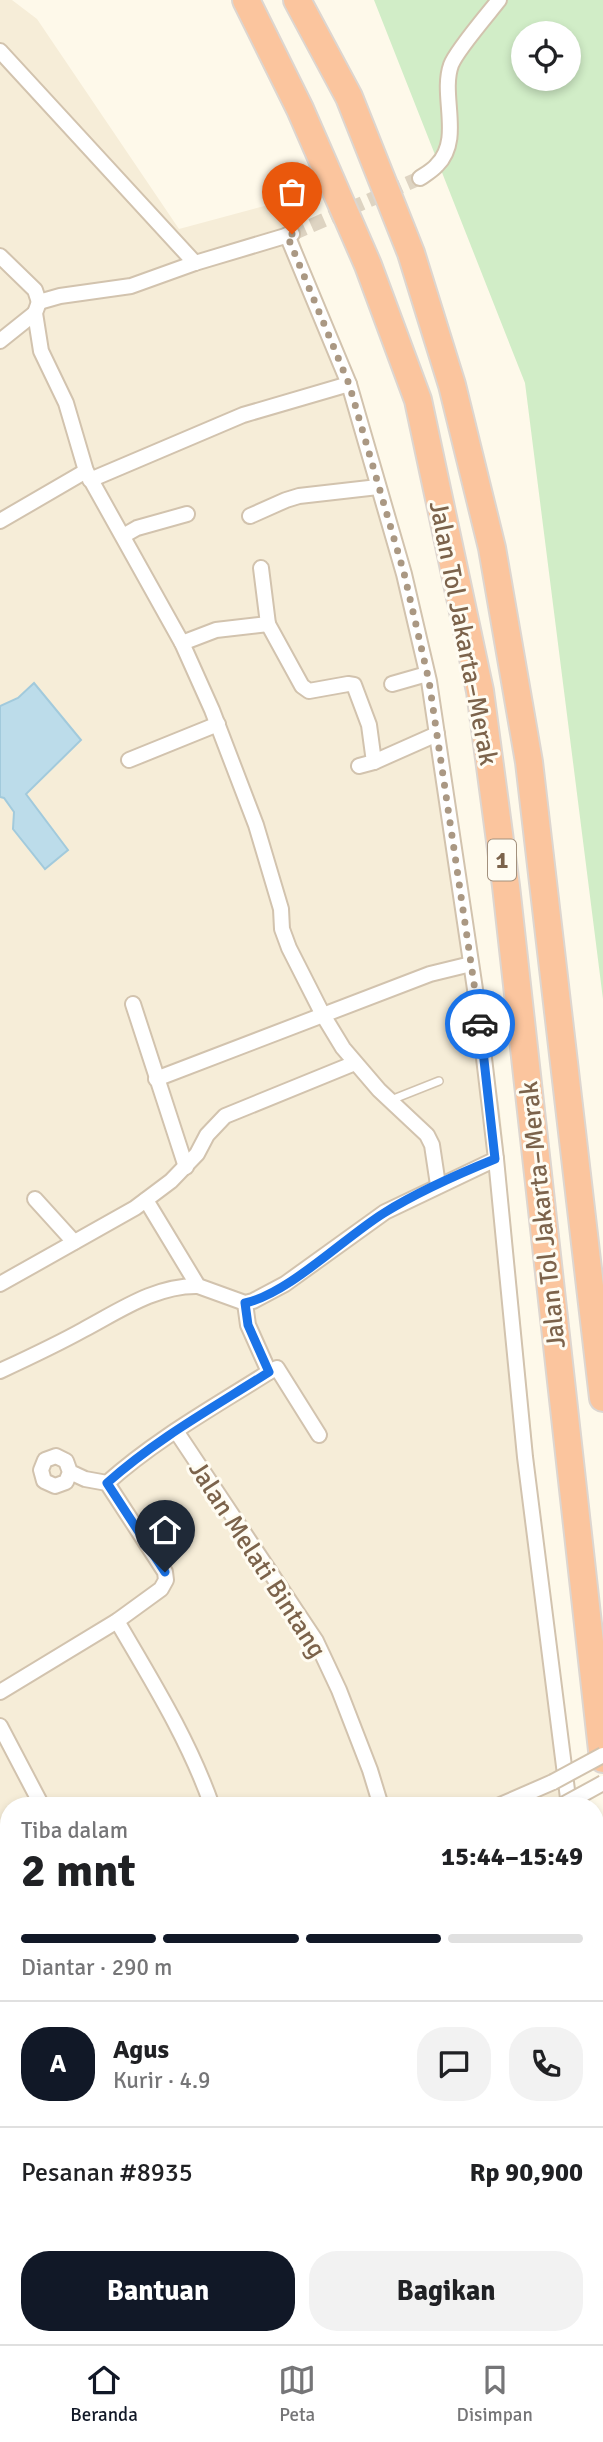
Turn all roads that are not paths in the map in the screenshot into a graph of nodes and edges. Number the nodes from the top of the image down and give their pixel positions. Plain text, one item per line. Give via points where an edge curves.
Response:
1 (246, 0) edge
2 (297, 0) edge
3 (499, 0) edge
4 (0, 51) edge
5 (420, 178) tunnel mouth
6 (0, 256) edge
7 (195, 263) junction
8 (37, 307) junction
9 (0, 341) edge
10 (349, 384) junction
11 (88, 475) junction
12 (378, 487) junction
13 (187, 514) dead end
14 (250, 516) dead end
15 (0, 522) edge
16 (123, 536) junction
17 (261, 568) dead end
18 (268, 624) junction
19 (182, 643) junction
20 (427, 674) junction
21 (393, 684) dead end
22 (218, 724) junction
23 (437, 734) junction
24 (129, 760) dead end
25 (374, 762) junction
26 (359, 766) dead end
27 (471, 964) junction
28 (133, 1004) dead end
29 (323, 1015) junction
30 (355, 1063) junction
31 (156, 1079) junction
32 (439, 1082) dead end
33 (391, 1100) junction
34 (495, 1159) junction
35 (186, 1167) junction
36 (438, 1185) junction
37 (35, 1199) dead end
38 (146, 1200) junction
39 (74, 1242) junction
40 (0, 1284) edge
41 (198, 1286) junction
42 (245, 1303) junction
43 (0, 1371) edge
44 (269, 1372) junction
45 (603, 1398) edge
46 (176, 1431) junction
47 (318, 1435) dead end
48 (70, 1472) dead end
49 (107, 1483) junction
50 (117, 1621) junction
51 (0, 1692) edge
52 (0, 1726) edge
53 (603, 1757) edge
54 (603, 1783) edge
55 (37, 1797) edge
56 (209, 1797) edge
57 (378, 1797) edge
58 (519, 1797) edge
59 (568, 1797) edge
60 (577, 1797) edge

1 - 53 highway, Jalan Tol Jakarta–Merak / 1 via 368,265 418,400 481,691
2 - 45 highway, Jalan Tol Jakarta–Merak / 1 via 349,97 411,253 452,385 492,548 529,762
3 - 5 street via 451,63 446,151
4 - 7 street
6 - 8 street via 35,289
7 - 8 street via 131,286
7 - 10 street via 289,235
8 - 9 street
8 - 11 street via 41,351 66,402
10 - 11 street via 243,415
10 - 12 street
11 - 15 street
11 - 16 street
12 - 14 street via 299,496
12 - 20 street
13 - 16 street
16 - 19 street
17 - 18 street
18 - 19 street via 216,630
18 - 25 street via 306,690 354,685 369,725
19 - 22 street
20 - 21 street
20 - 23 street
22 - 24 street
22 - 29 street via 256,825 281,909 285,939
23 - 25 street
23 - 27 street
25 - 26 street
27 - 29 street via 430,974
27 - 34 street
28 - 31 street
29 - 30 street
29 - 31 street
30 - 33 street
30 - 35 street via 225,1116
31 - 35 street
32 - 33 lane
33 - 36 street via 427,1135
34 - 36 street
34 - 59 street via 524,1457
35 - 38 street
36 - 42 street via 385,1212 285,1284
37 - 39 street
38 - 39 street
38 - 41 street
39 - 40 street
41 - 42 street
41 - 43 street via 127,1304
42 - 44 street via 248,1325
44 - 46 street
44 - 47 street via 277,1368
46 - 49 street
46 - 57 street, Jalan Melati Bintang via 316,1641
48 - 49 street
49 - 50 street via 166,1580
50 - 51 street
50 - 56 street via 167,1707
52 - 55 street
53 - 58 street, bridge
54 - 60 street, bridge

